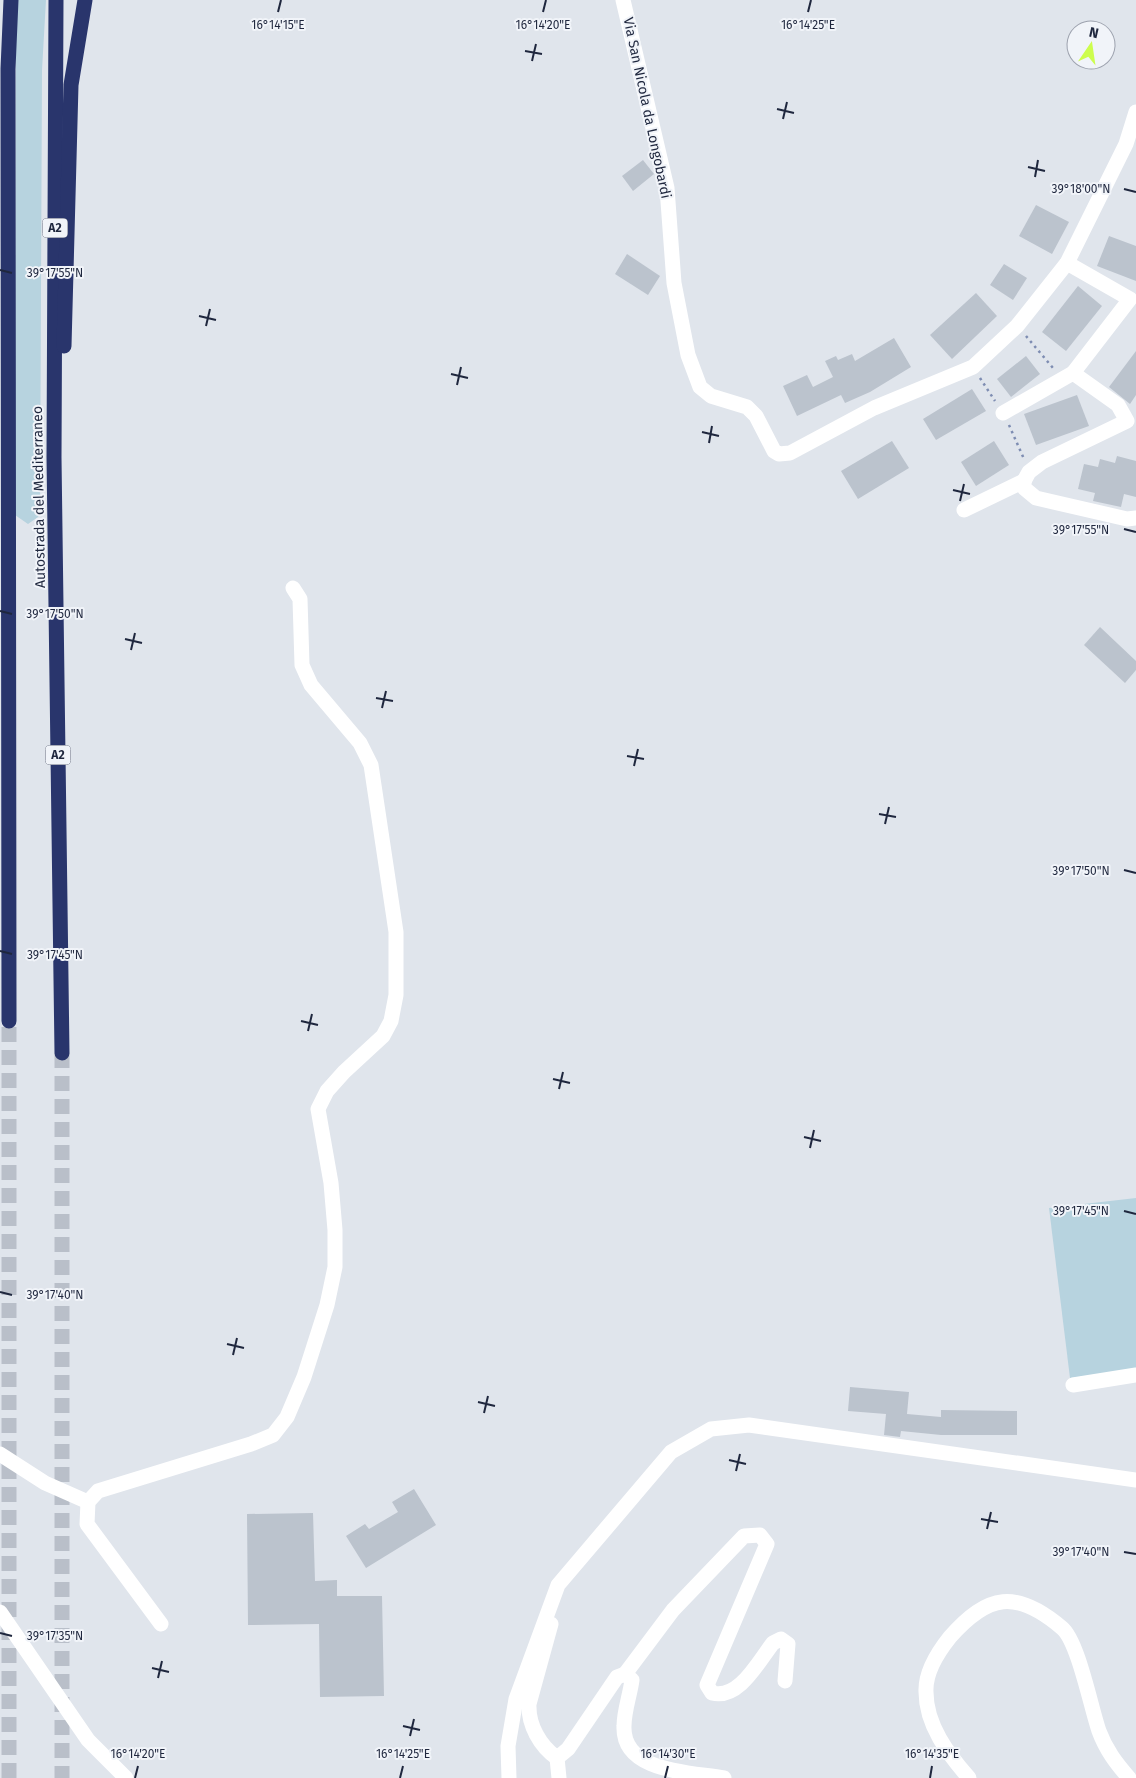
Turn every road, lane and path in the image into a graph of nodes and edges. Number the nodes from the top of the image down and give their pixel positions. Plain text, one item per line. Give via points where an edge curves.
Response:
1 (11, 0) edge
2 (56, 0) edge
3 (85, 0) edge
4 (623, 0) edge
5 (1136, 112) edge
6 (1067, 263) junction
7 (1133, 300) edge
8 (1017, 326) junction
9 (1068, 375) junction
10 (1003, 413) dead end
11 (1132, 419) edge
12 (54, 457) junction
13 (1024, 481) junction
14 (964, 510) dead end
15 (1136, 518) edge
16 (293, 588) dead end
17 (0, 853) edge
18 (10, 900) junction
19 (10, 1021) tunnel mouth
20 (62, 1053) tunnel mouth
21 (1136, 1375) edge
22 (1073, 1385) dead end
23 (0, 1454) edge
24 (1136, 1480) edge
25 (88, 1502) junction
26 (552, 1600) junction
27 (0, 1612) edge
28 (161, 1624) dead end
29 (625, 1674) junction
30 (785, 1681) dead end
31 (557, 1758) junction
32 (126, 1778) edge
33 (509, 1778) edge
34 (559, 1778) edge
35 (724, 1778) edge
36 (969, 1778) edge
37 (1129, 1778) edge

1 - 18 highway via 8,69
2 - 12 highway, Autostrada del Mediterraneo / A2
3 - 12 highway via 71,85 64,375
4 - 8 street, Via San Nicola da Longobardi via 666,188 674,283 688,354 700,387 711,396 747,406 756,416 774,451 779,454 794,450 874,408 973,366
5 - 6 street via 1126,144
6 - 7 street
6 - 8 street
7 - 9 street
8 - 9 path
9 - 10 street
9 - 11 street via 1118,405
11 - 13 street via 1042,462 1029,472
12 - 20 highway, Autostrada del Mediterraneo / A2
13 - 14 street
13 - 15 street via 1024,488 1036,498 1127,519
16 - 25 street via 300,599 302,665 311,685 360,743 371,765 396,932 396,995 391,1021 383,1036 327,1091 318,1109 332,1183 335,1268 327,1305 287,1417 273,1435 98,1492
17 - 18 highway
18 - 19 highway
21 - 22 street
23 - 25 street via 45,1483
24 - 26 street via 750,1425 711,1430 671,1452 558,1584
25 - 28 street via 87,1524
26 - 31 street via 550,1628 528,1718 549,1753
26 - 33 street via 516,1699 508,1746
27 - 32 street via 88,1740
29 - 30 street via 673,1610 744,1536 752,1534 760,1535 767,1544 707,1685 712,1693 722,1695 736,1689 773,1643 781,1639 788,1644
29 - 31 street via 617,1677 568,1749
29 - 35 street via 632,1680 624,1726 625,1740 635,1756 652,1766
31 - 34 street
36 - 37 street via 952,1758 932,1723 926,1692 928,1673 942,1646 964,1621 982,1607 996,1602 1015,1602 1038,1610 1065,1629 1075,1651 1099,1731 1110,1756

